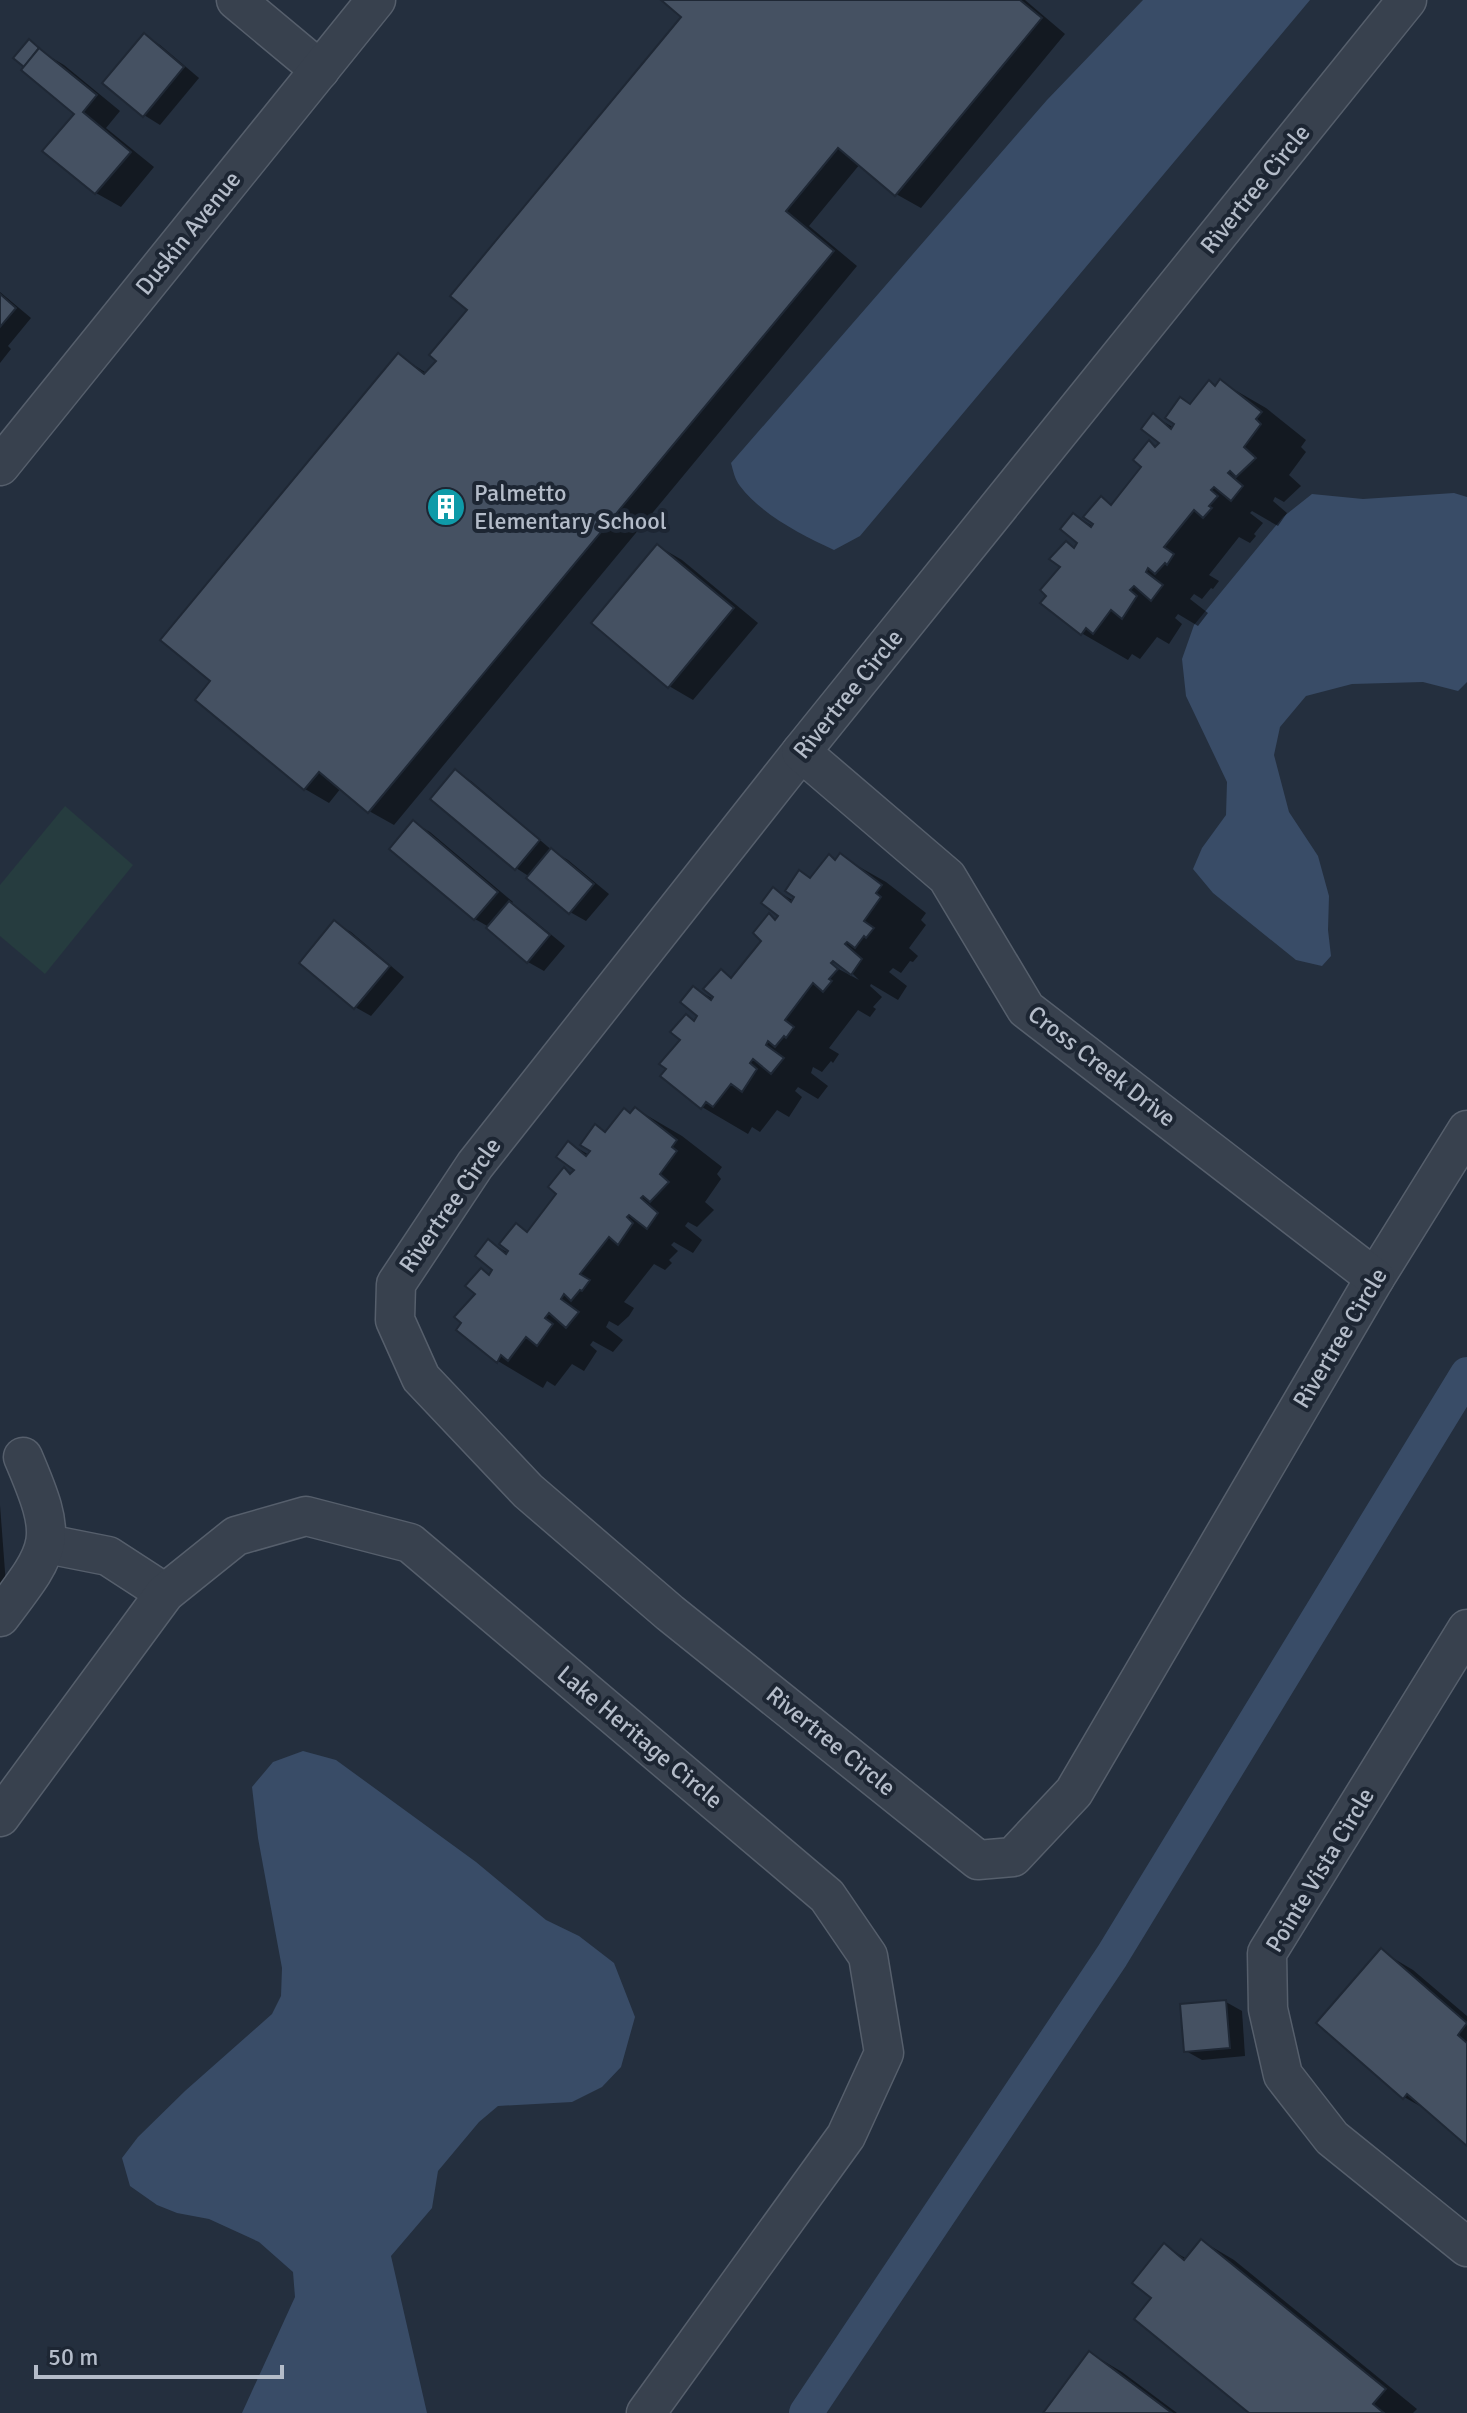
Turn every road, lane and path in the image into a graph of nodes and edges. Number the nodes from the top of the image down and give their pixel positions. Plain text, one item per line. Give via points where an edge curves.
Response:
1 (236, 0) edge
2 (376, 0) edge
3 (1407, 0) edge
4 (320, 70) junction
5 (0, 466) edge
6 (801, 752) junction
7 (1467, 1130) edge
8 (1375, 1278) junction
9 (23, 1457) dead end
10 (47, 1544) junction
11 (165, 1593) junction
12 (0, 1617) edge
13 (1467, 1629) edge
14 (0, 1817) edge
15 (1467, 2247) edge
16 (646, 2413) edge

1 - 4 street
2 - 4 street, Duskin Avenue
3 - 6 street, Rivertree Circle
4 - 5 street, Duskin Avenue
6 - 8 street, Cross Creek Drive via 947,877 1026,1009
6 - 8 street, Rivertree Circle via 475,1165 396,1284 395,1320 421,1378 528,1491 670,1613 978,1860 1013,1857 1074,1792
7 - 8 street, Rivertree Circle
9 - 10 street via 44,1510
10 - 11 street via 108,1556
10 - 12 street via 37,1567
11 - 14 street, Lake Heritage Circle
11 - 16 street, Lake Heritage Circle via 236,1536 306,1516 410,1543 827,1896 868,1956 884,2053 846,2136
13 - 15 street, Pointe Vista Circle via 1267,1953 1268,2009 1283,2075 1332,2138

